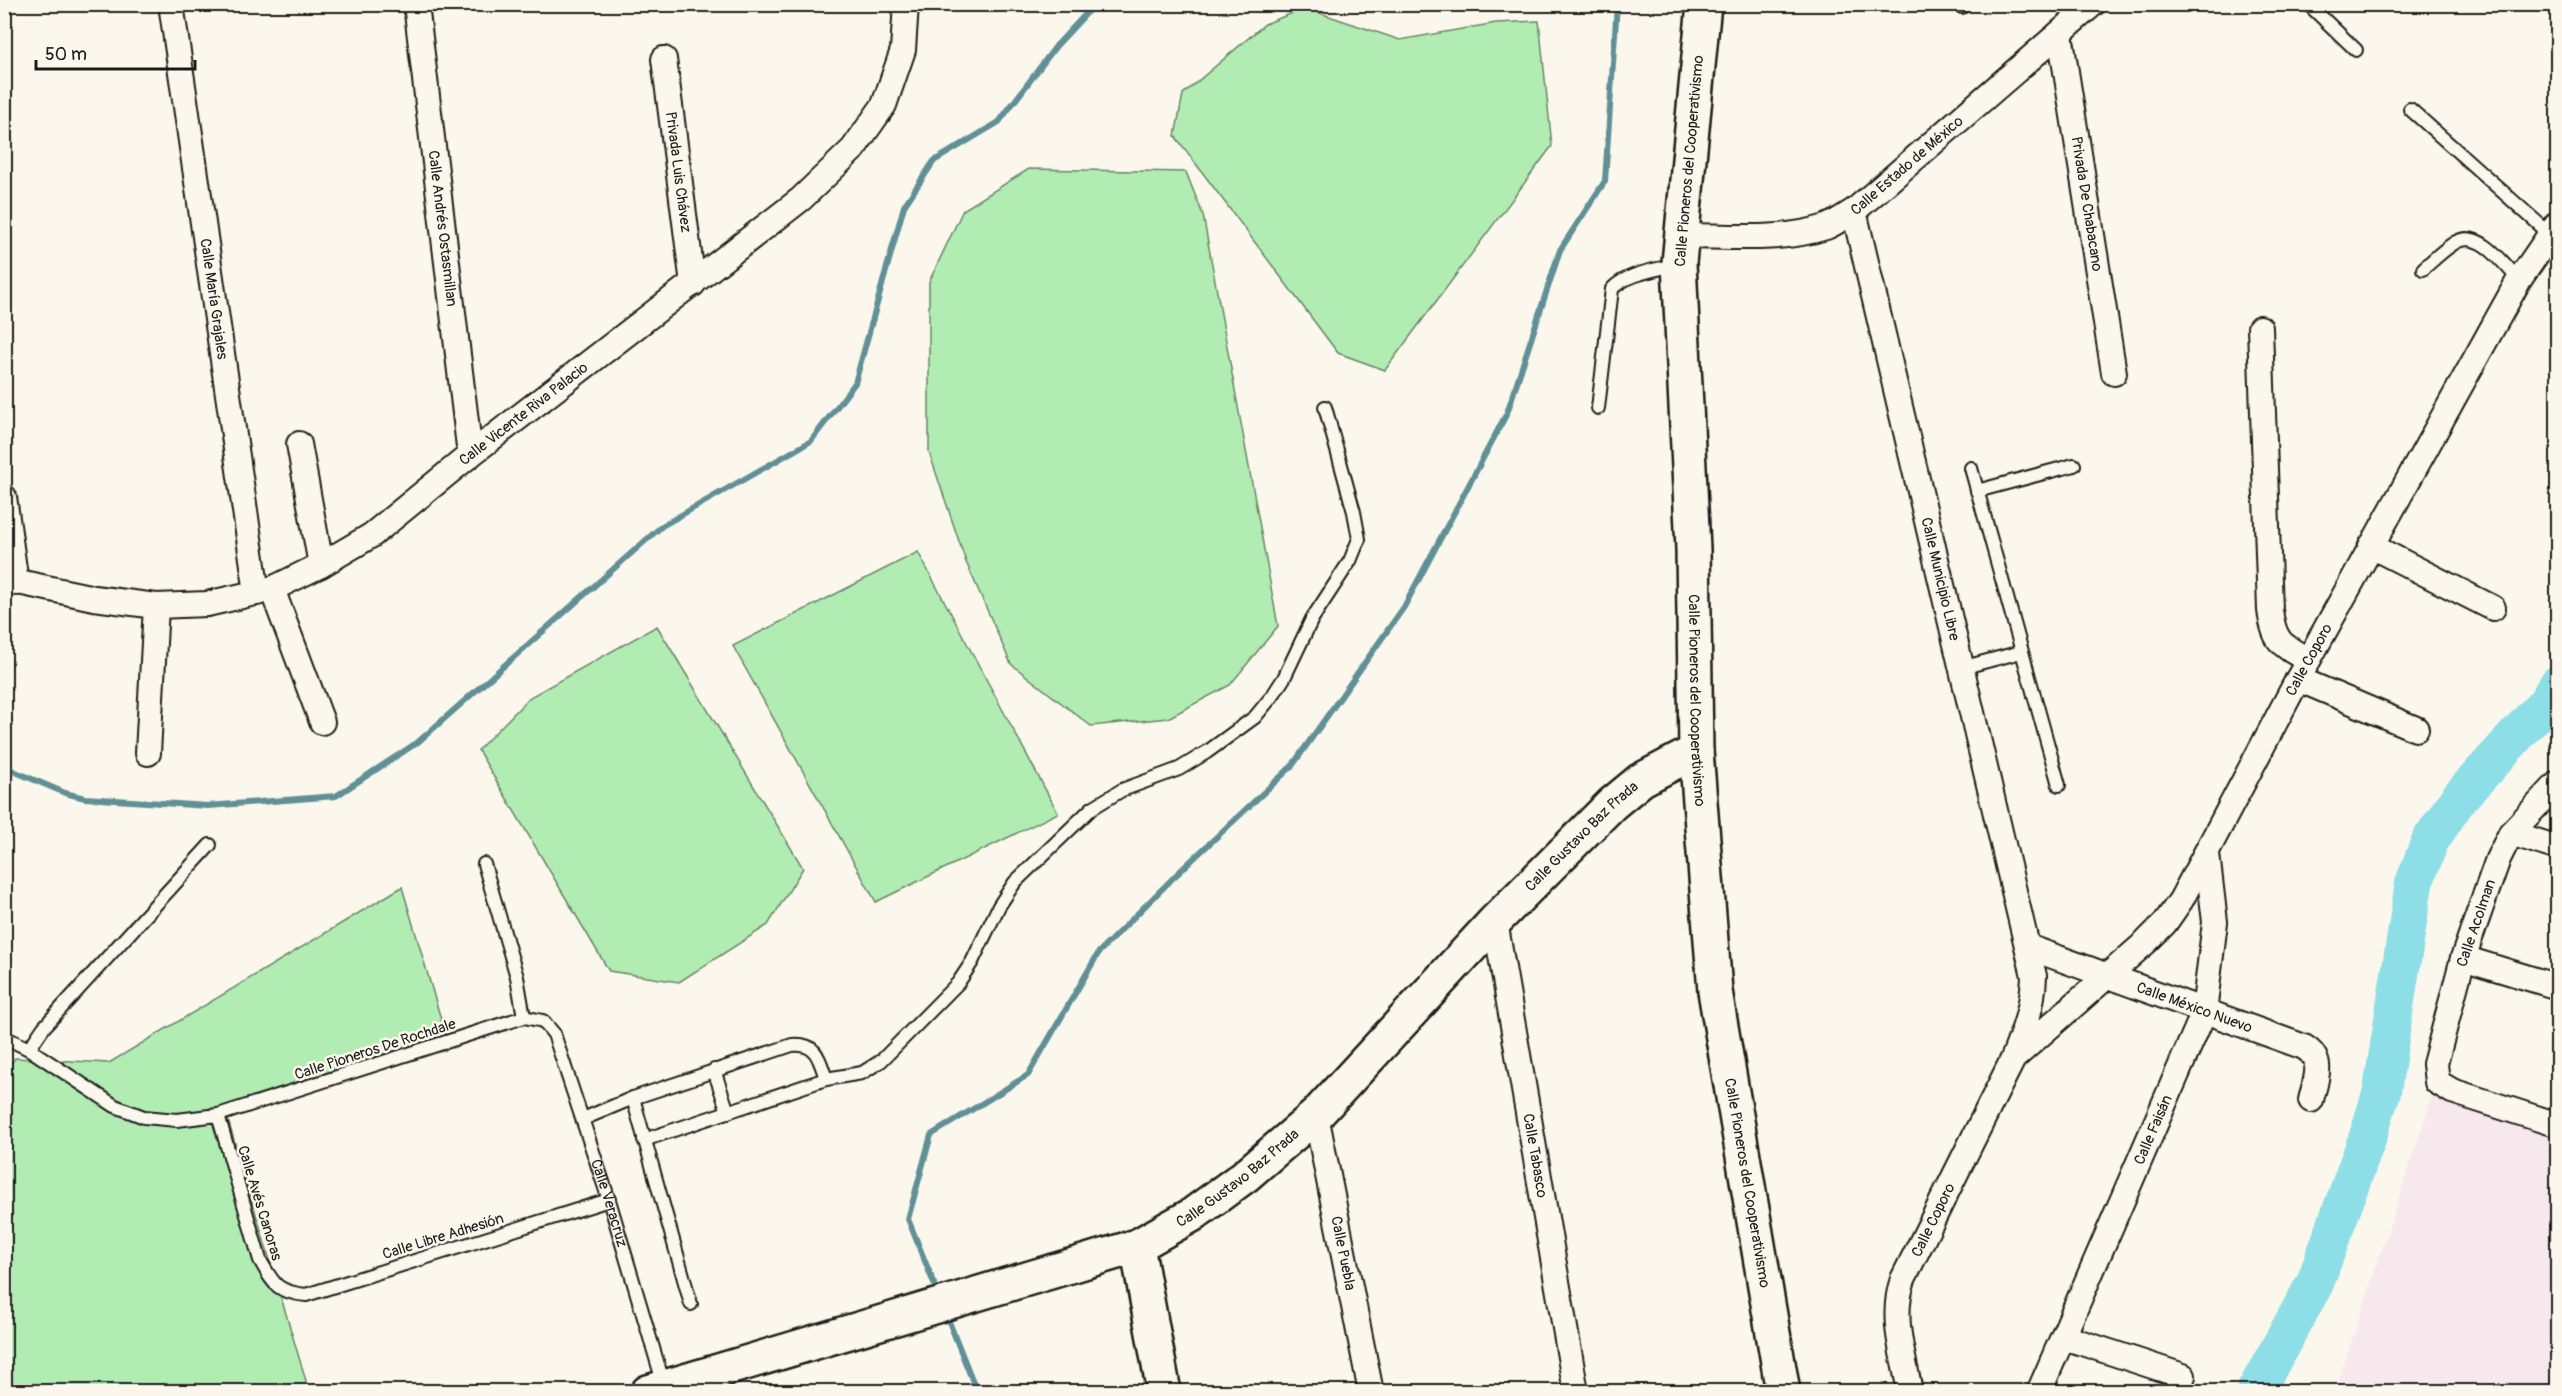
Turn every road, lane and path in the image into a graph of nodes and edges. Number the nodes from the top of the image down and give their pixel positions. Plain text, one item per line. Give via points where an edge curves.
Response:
1 (171, 4) edge
2 (416, 4) edge
3 (906, 4) edge
4 (1704, 4) edge
5 (2093, 4) edge
6 (2308, 4) edge
7 (2060, 34) junction
8 (2356, 50) dead end
9 (664, 59) dead end
10 (2410, 109) dead end
11 (1854, 211) junction
12 (2554, 229) edge
13 (1680, 250) junction
14 (2423, 269) dead end
15 (2519, 280) junction
16 (693, 284) junction
17 (2260, 328) dead end
18 (2114, 373) dead end
19 (1325, 407) dead end
20 (1598, 408) dead end
21 (299, 444) dead end
22 (470, 455) junction
23 (2074, 465) dead end
24 (1971, 468) dead end
25 (1977, 491) junction
26 (4, 497) edge
27 (2371, 546) junction
28 (321, 565) junction
29 (10, 581) edge
30 (264, 591) junction
31 (156, 606) junction
32 (2493, 608) dead end
33 (2021, 652) junction
34 (1961, 668) junction
35 (2303, 669) junction
36 (322, 722) dead end
37 (2416, 729) dead end
38 (1696, 751) junction
39 (147, 753) dead end
40 (2558, 783) edge
41 (2059, 785) dead end
42 (2511, 833) junction
43 (210, 844) dead end
44 (2558, 848) edge
45 (2207, 854) junction
46 (484, 864) dead end
47 (1495, 921) junction
48 (2028, 947) junction
49 (2463, 957) junction
50 (2105, 976) junction
51 (2558, 987) edge
52 (2204, 1012) junction
53 (524, 1017) junction
54 (543, 1021) joint
55 (4, 1037) edge
56 (29, 1049) junction
57 (2013, 1059) junction
58 (714, 1070) junction
59 (826, 1079) junction
60 (633, 1098) junction
61 (2311, 1100) dead end
62 (728, 1112) junction
63 (218, 1115) junction
64 (1316, 1115) junction
65 (583, 1119) junction
66 (2558, 1125) edge
67 (644, 1140) junction
68 (609, 1200) junction
69 (1137, 1246) junction
70 (286, 1293) joint
71 (691, 1304) dead end
72 (2064, 1337) junction
73 (2183, 1376) dead end
74 (660, 1390) edge
75 (1164, 1392) edge
76 (1371, 1392) edge
77 (1576, 1392) edge
78 (1783, 1392) edge
79 (1910, 1392) edge
80 (2039, 1392) edge

1 - 30 street, Calle María Grajales
2 - 22 street, Calle Andrés Ostasmillan
3 - 16 street, Calle Vicente Riva Palacio via 903,50 884,105 853,149 801,199
4 - 13 street, Calle Pioneros del Cooperativismo
5 - 7 street, Calle Estado de México
6 - 8 lane
7 - 11 street, Calle Estado de México
7 - 18 street, Privada De Chabacano
9 - 16 street, Privada Luis Chávez
10 - 12 lane
11 - 13 street, Calle Estado de México via 1828,226 1801,233
11 - 34 street, Calle Municipio Libre
12 - 15 street, Calle Coporo
13 - 20 lane via 1612,289
13 - 38 street, Calle Pioneros del Cooperativismo via 1693,549
14 - 15 lane via 2454,243 2474,239 2484,244
15 - 27 street, Calle Coporo
16 - 22 street, Calle Vicente Riva Palacio
17 - 35 street via 2270,610 2273,632
19 - 59 lane via 1359,539 1273,695 1255,717 1179,769 1122,790 1092,808 1015,882 958,983 881,1061 862,1072
21 - 28 street
22 - 28 street, Calle Vicente Riva Palacio via 372,535
23 - 25 lane
24 - 25 lane
25 - 33 lane
26 - 29 street
27 - 32 street
27 - 35 street, Calle Coporo
28 - 30 street, Calle Vicente Riva Palacio
29 - 31 street, Calle Vicente Riva Palacio
30 - 31 street, Calle Vicente Riva Palacio via 207,604
30 - 36 street, Calle María Grajales
31 - 39 street
33 - 34 lane
33 - 41 lane
34 - 48 street, Calle Municipio Libre
35 - 37 street
35 - 45 street, Calle Coporo
38 - 47 street, Calle Gustavo Baz Prada via 1641,780 1612,804
38 - 78 street, Calle Pioneros del Cooperativismo via 1715,991
40 - 42 street, Calle Acolman
42 - 44 street
42 - 49 street, Calle Acolman
43 - 56 lane via 44,1027
45 - 50 street, Calle Coporo via 2165,923
45 - 52 street, Calle Faisán via 2215,922
46 - 53 lane via 517,977
47 - 64 street, Calle Gustavo Baz Prada
47 - 77 street, Calle Tabasco
48 - 50 street, Calle México Nuevo
48 - 57 street, Calle Coporo via 2034,976 2033,997
49 - 51 street
49 - 66 street, Calle Acolman via 2435,1064 2437,1082 2452,1091
50 - 52 street, Calle México Nuevo
50 - 57 street, Calle Coporo
52 - 61 street, Calle México Nuevo via 2313,1053 2318,1073
52 - 72 street, Calle Faisán
53 - 54 lane, Calle Pioneros De Rochdale
53 - 63 lane, Calle Pioneros De Rochdale
54 - 65 lane, Calle Veracruz via 554,1034
55 - 56 lane, Calle Pioneros De Rochdale
56 - 63 lane, Calle Pioneros De Rochdale via 115,1106 144,1118 177,1120
57 - 79 street, Calle Coporo via 1903,1279 1897,1319
58 - 59 lane via 803,1044 813,1049
58 - 60 lane
58 - 62 lane
59 - 62 lane
60 - 65 lane
60 - 67 lane
62 - 67 lane
63 - 70 lane, Calle Avés Canoras via 260,1260 270,1278
64 - 69 street, Calle Gustavo Baz Prada via 1192,1215
64 - 76 street, Calle Puebla
65 - 68 lane, Calle Veracruz
67 - 71 lane
68 - 70 lane, Calle Libre Adhesión via 306,1295
68 - 74 lane, Calle Veracruz
69 - 74 street, Calle Gustavo Baz Prada
69 - 75 street
72 - 73 street
72 - 80 street, Calle Faisán

